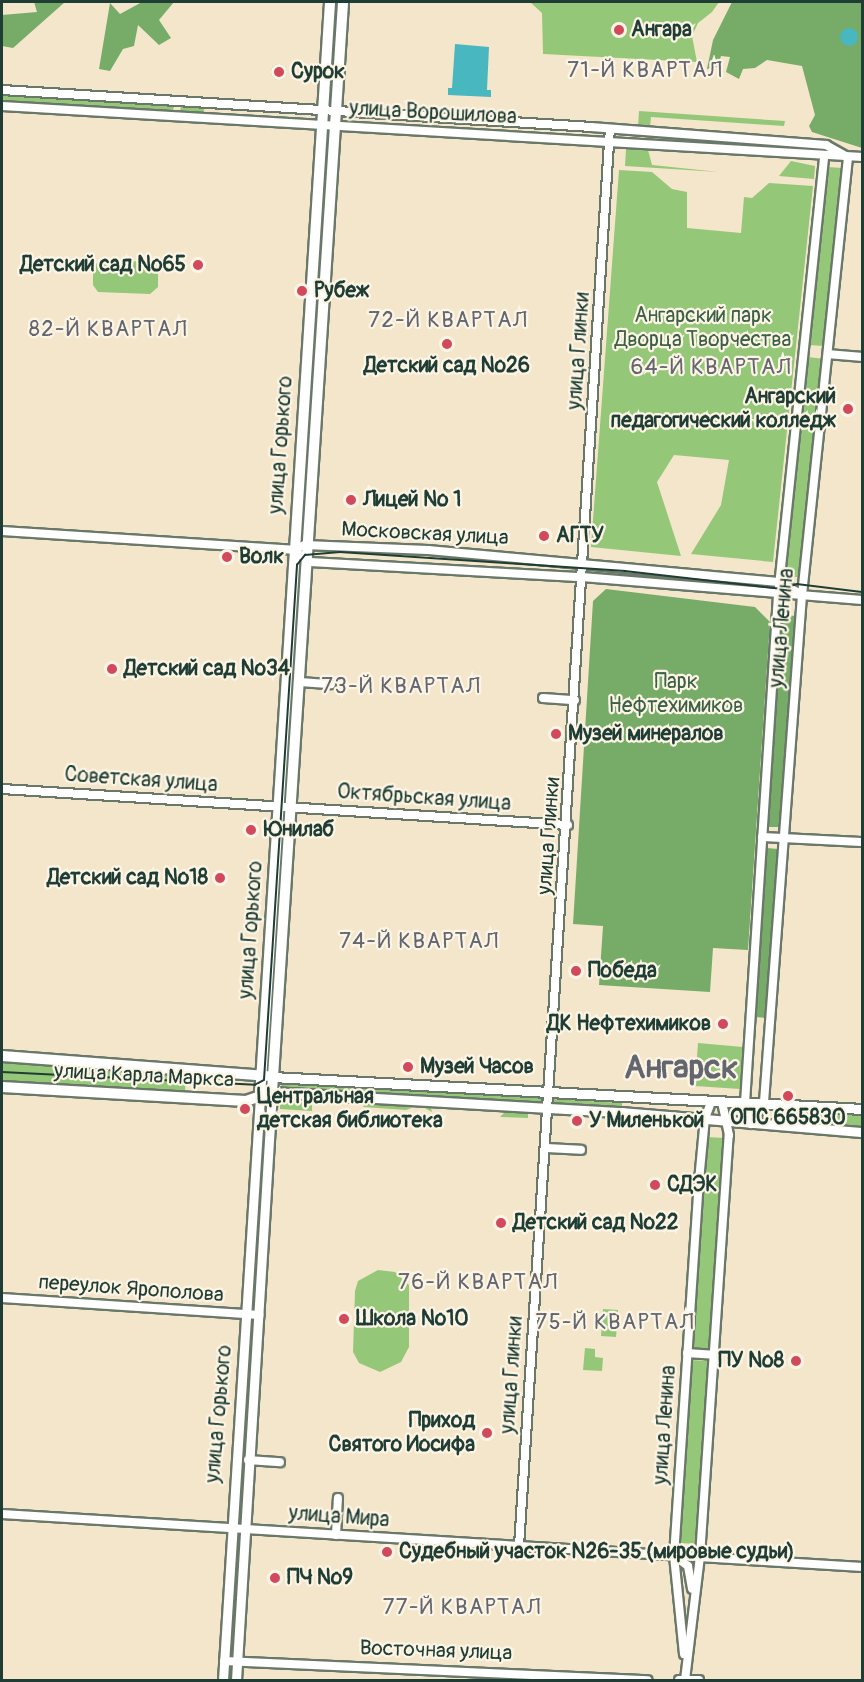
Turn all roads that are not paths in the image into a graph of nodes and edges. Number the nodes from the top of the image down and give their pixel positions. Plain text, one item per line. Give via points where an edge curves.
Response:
1 (330, 2) edge
2 (343, 2) edge
3 (2, 90) edge
4 (2, 106) edge
5 (329, 111) junction
6 (327, 125) junction
7 (610, 129) junction
8 (610, 141) junction
9 (824, 156) junction
10 (848, 158) junction
11 (862, 158) edge
12 (828, 354) junction
13 (862, 357) edge
14 (2, 531) edge
15 (305, 545) junction
16 (293, 550) junction
17 (305, 560) junction
18 (584, 563) junction
19 (582, 577) junction
20 (779, 582) junction
21 (802, 595) junction
22 (778, 596) junction
23 (862, 600) edge
24 (300, 682) junction
25 (331, 684) dead end
26 (543, 698) dead end
27 (575, 700) junction
28 (2, 789) edge
29 (278, 807) junction
30 (290, 808) junction
31 (568, 825) junction
32 (762, 837) junction
33 (783, 839) junction
34 (862, 842) edge
35 (2, 1056) edge
36 (260, 1074) junction
37 (272, 1077) junction
38 (2, 1087) edge
39 (272, 1092) junction
40 (549, 1093) junction
41 (260, 1097) junction
42 (711, 1102) junction
43 (722, 1102) junction
44 (764, 1102) junction
45 (745, 1103) junction
46 (548, 1107) junction
47 (862, 1109) edge
48 (705, 1118) junction
49 (728, 1121) junction
50 (751, 1124) junction
51 (862, 1132) edge
52 (546, 1148) junction
53 (580, 1150) dead end
54 (254, 1166) junction
55 (267, 1166) junction
56 (2, 1298) edge
57 (247, 1314) junction
58 (259, 1315) junction
59 (687, 1353) junction
60 (713, 1355) junction
61 (248, 1460) junction
62 (280, 1462) dead end
63 (338, 1498) dead end
64 (2, 1514) edge
65 (229, 1528) junction
66 (243, 1528) junction
67 (336, 1534) junction
68 (519, 1546) junction
69 (674, 1556) junction
70 (700, 1556) junction
71 (862, 1567) edge
72 (692, 1617) junction
73 (224, 1661) junction
74 (237, 1661) junction
75 (223, 1680) edge
76 (236, 1680) edge
77 (648, 1680) edge
78 (683, 1680) edge
79 (699, 1680) edge

1 - 5 main road, улица Горького
2 - 5 main road, улица Горького
3 - 5 street, улица Ворошилова
4 - 6 street, улица Ворошилова
5 - 6 main road, улица Горького
5 - 7 street, улица Ворошилова
6 - 8 street, улица Ворошилова
6 - 15 main road, улица Горького
6 - 16 main road, улица Горького
7 - 8 street, улица Глинки
7 - 10 street, улица Ворошилова via 826,145
8 - 9 street, улица Ворошилова
8 - 18 street, улица Глинки
9 - 10 street, улица Ворошилова
9 - 20 street, улица Ленина
10 - 11 street, улица Ворошилова
10 - 12 street, улица Ленина
12 - 13 street
12 - 21 street, улица Ленина
14 - 16 street, Московская улица
15 - 16 street, Московская улица
15 - 17 main road, улица Горького
15 - 18 street, Московская улица
16 - 17 street
16 - 29 main road, улица Горького
17 - 19 street, Московская улица
17 - 24 main road, улица Горького
18 - 19 street, улица Глинки
18 - 20 street, Московская улица
19 - 22 street, Московская улица
19 - 27 street, улица Глинки
20 - 21 street, Московская улица
20 - 22 street, улица Ленина
21 - 22 street, Московская улица
21 - 23 street, Московская улица
21 - 33 street, улица Ленина
22 - 32 street, улица Ленина
24 - 25 street
24 - 30 main road, улица Горького
26 - 27 street
27 - 31 street, улица Глинки
28 - 29 street, Советская улица
29 - 30 street, Октябрьская улица
29 - 36 main road, улица Горького
30 - 31 street, Октябрьская улица
30 - 37 main road, улица Горького
31 - 40 street, улица Глинки
32 - 33 street
32 - 45 street, улица Ленина
33 - 34 street
33 - 44 street, улица Ленина
35 - 36 main road, улица Карла Маркса
36 - 37 main road, улица Карла Маркса
36 - 41 main road, улица Горького
37 - 39 main road, улица Горького
37 - 40 street, улица Карла Маркса
38 - 41 main road, улица Карла Маркса via 242,1101
39 - 41 main road, улица Карла Маркса
39 - 46 street, улица Карла Маркса
39 - 55 street, улица Горького
40 - 42 street, улица Карла Маркса
40 - 46 street, улица Глинки
41 - 54 street, улица Горького
42 - 43 street, улица Карла Маркса
42 - 48 street, улица Ленина
43 - 45 street, улица Карла Маркса
43 - 49 street, улица Ленина
44 - 45 street, улица Карла Маркса
44 - 47 street, улица Карла Маркса
44 - 50 street, улица Ленина
45 - 50 street
46 - 48 street, улица Карла Маркса
46 - 52 street, улица Глинки
48 - 49 street, улица Карла Маркса
48 - 59 street, улица Ленина
49 - 50 street, улица Карла Маркса
49 - 60 street, улица Ленина
50 - 51 street, улица Карла Маркса
52 - 53 street
52 - 68 street, улица Глинки
54 - 55 street
54 - 57 street, улица Горького
55 - 58 street, улица Горького
56 - 57 street, переулок Ярополова
57 - 58 street, переулок Ярополова
57 - 65 street, улица Горького
58 - 61 street, улица Горького
59 - 60 street
59 - 69 street, улица Ленина
60 - 70 street, улица Ленина
61 - 62 street
61 - 66 street, улица Горького
63 - 67 street
64 - 65 street, улица Мира
65 - 66 street, улица Мира
65 - 73 street, улица Горького
66 - 67 street, улица Мира
66 - 74 street, улица Горького
67 - 68 street, улица Мира
68 - 69 street, улица Мира
69 - 70 street, улица Мира
69 - 72 street via 690,1569
69 - 78 street, улица Ленина
70 - 71 street, улица Мира
70 - 72 street, улица Ленина
72 - 78 street, улица Ленина
73 - 74 street, Восточная улица
73 - 75 street, улица Горького
74 - 76 street, улица Горького
74 - 77 street, Восточная улица
78 - 79 street

